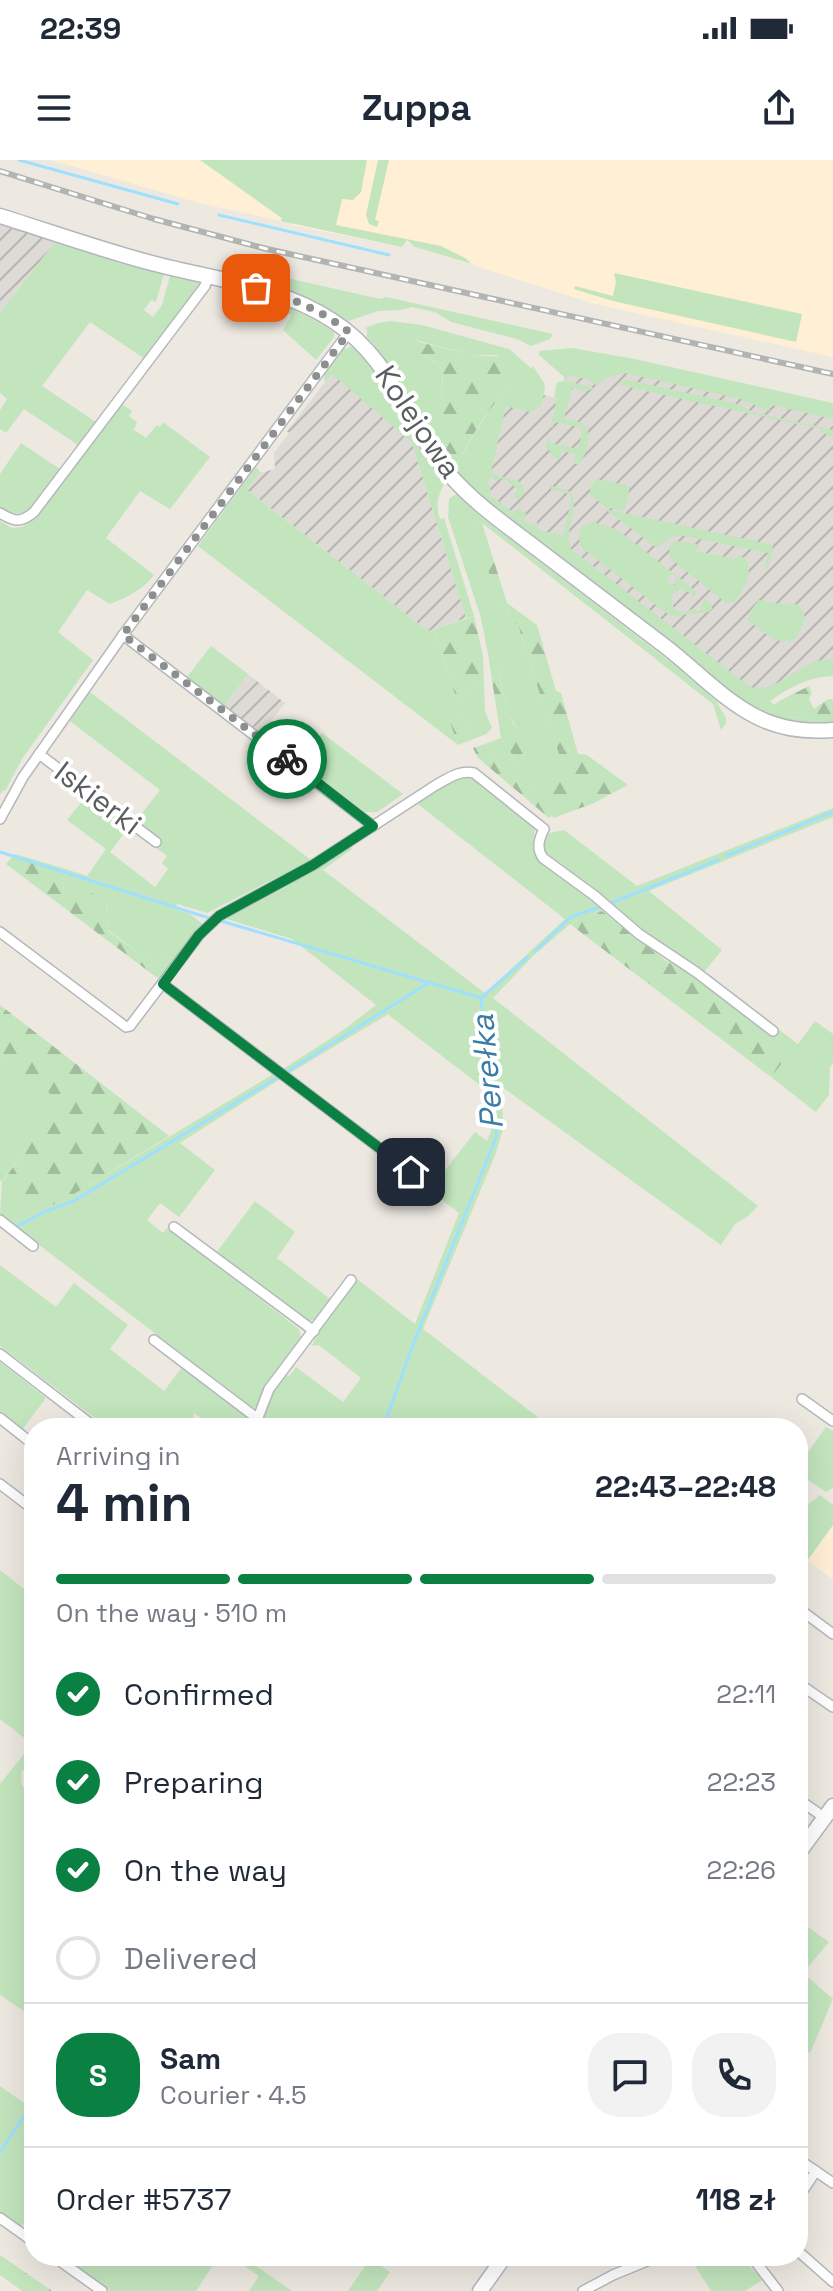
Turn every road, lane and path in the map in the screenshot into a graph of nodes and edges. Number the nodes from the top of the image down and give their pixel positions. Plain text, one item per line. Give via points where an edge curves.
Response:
1 (0, 216) edge
2 (208, 276) junction
3 (349, 332) junction
4 (0, 513) edge
5 (123, 635) junction
6 (833, 730) edge
7 (39, 754) junction
8 (0, 819) edge
9 (373, 826) junction
10 (156, 842) dead end
11 (0, 932) edge
12 (163, 984) junction
13 (773, 1031) dead end
14 (411, 1172) dead end
15 (0, 1220) edge
16 (174, 1227) dead end
17 (33, 1246) dead end
18 (351, 1280) dead end
19 (314, 1331) junction
20 (154, 1340) dead end
21 (0, 1354) edge
22 (802, 1399) dead end
23 (0, 1418) edge
24 (83, 1418) edge
25 (249, 1418) edge
26 (258, 1418) edge
27 (833, 1421) edge
28 (24, 1437) edge
29 (0, 1484) edge
30 (24, 1502) edge
31 (808, 1615) edge
32 (833, 1634) edge
33 (808, 1690) edge
34 (833, 1707) edge
35 (808, 1803) edge
36 (829, 1812) edge
37 (808, 1840) edge
38 (808, 2166) edge
39 (816, 2171) junction
40 (808, 2183) edge
41 (833, 2183) edge
42 (0, 2218) edge
43 (24, 2235) edge
44 (808, 2260) edge
45 (67, 2266) edge
46 (498, 2266) edge
47 (635, 2266) edge
48 (760, 2266) edge
49 (833, 2282) edge
50 (102, 2291) edge
51 (480, 2291) edge
52 (583, 2291) edge
53 (778, 2291) edge

1 - 2 street, Kolejowa
2 - 3 street, Kolejowa via 284,296
2 - 4 street via 34,512 18,521
3 - 5 street
3 - 6 street, Kolejowa via 390,377 438,460 486,510 744,710 781,727
5 - 7 street
5 - 9 street
7 - 8 street
7 - 10 street, Iskierki
9 - 12 street via 219,916
9 - 13 street via 436,785 474,773 544,829 539,838 543,858
11 - 12 street via 126,1027
12 - 14 street
15 - 17 street
16 - 19 street
18 - 19 street
19 - 26 street via 269,1389
20 - 25 street
21 - 24 street
22 - 27 street
23 - 28 street
29 - 30 street
31 - 32 street
33 - 34 street
35 - 36 street
36 - 37 street
38 - 39 street
39 - 40 street
39 - 41 street
42 - 43 street
44 - 49 street
45 - 50 street
46 - 51 street
47 - 52 street
48 - 53 street

